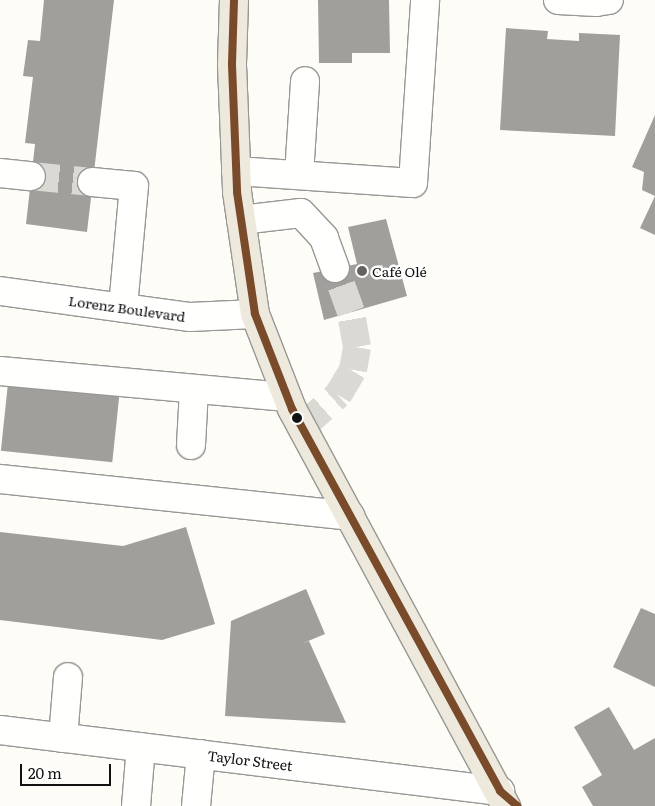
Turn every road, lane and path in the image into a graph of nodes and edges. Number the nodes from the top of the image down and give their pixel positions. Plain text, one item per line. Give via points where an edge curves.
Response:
1 (234, 0) edge
2 (425, 0) edge
3 (558, 0) edge
4 (608, 0) edge
5 (305, 81) dead end
6 (236, 171) junction
7 (0, 173) edge
8 (299, 175) junction
9 (31, 176) tunnel mouth
10 (92, 182) tunnel mouth
11 (241, 220) junction
12 (335, 268) tunnel mouth
13 (0, 291) edge
14 (123, 308) junction
15 (255, 314) junction
16 (0, 371) edge
17 (194, 388) junction
18 (287, 397) junction
19 (191, 445) dead end
20 (0, 479) edge
21 (350, 516) junction
22 (68, 677) dead end
23 (0, 730) edge
24 (63, 738) junction
25 (141, 748) junction
26 (201, 754) junction
27 (508, 801) edge
28 (136, 806) edge
29 (196, 806) edge

1 - 6 main road via 232,65
2 - 8 street via 412,183
3 - 4 street
5 - 8 street
6 - 8 street
6 - 11 main road
7 - 9 street
10 - 14 street via 134,186
11 - 12 street via 301,213 324,238
11 - 15 main road
13 - 14 street, Lorenz Boulevard
14 - 15 street, Lorenz Boulevard via 190,317
15 - 18 main road
16 - 17 street
17 - 18 street
17 - 19 street
18 - 21 main road
20 - 21 street
21 - 27 main road
22 - 24 street
23 - 24 street, Taylor Street
24 - 25 street, Taylor Street
25 - 26 street, Taylor Street
25 - 28 street
26 - 27 street, Taylor Street
26 - 29 street

